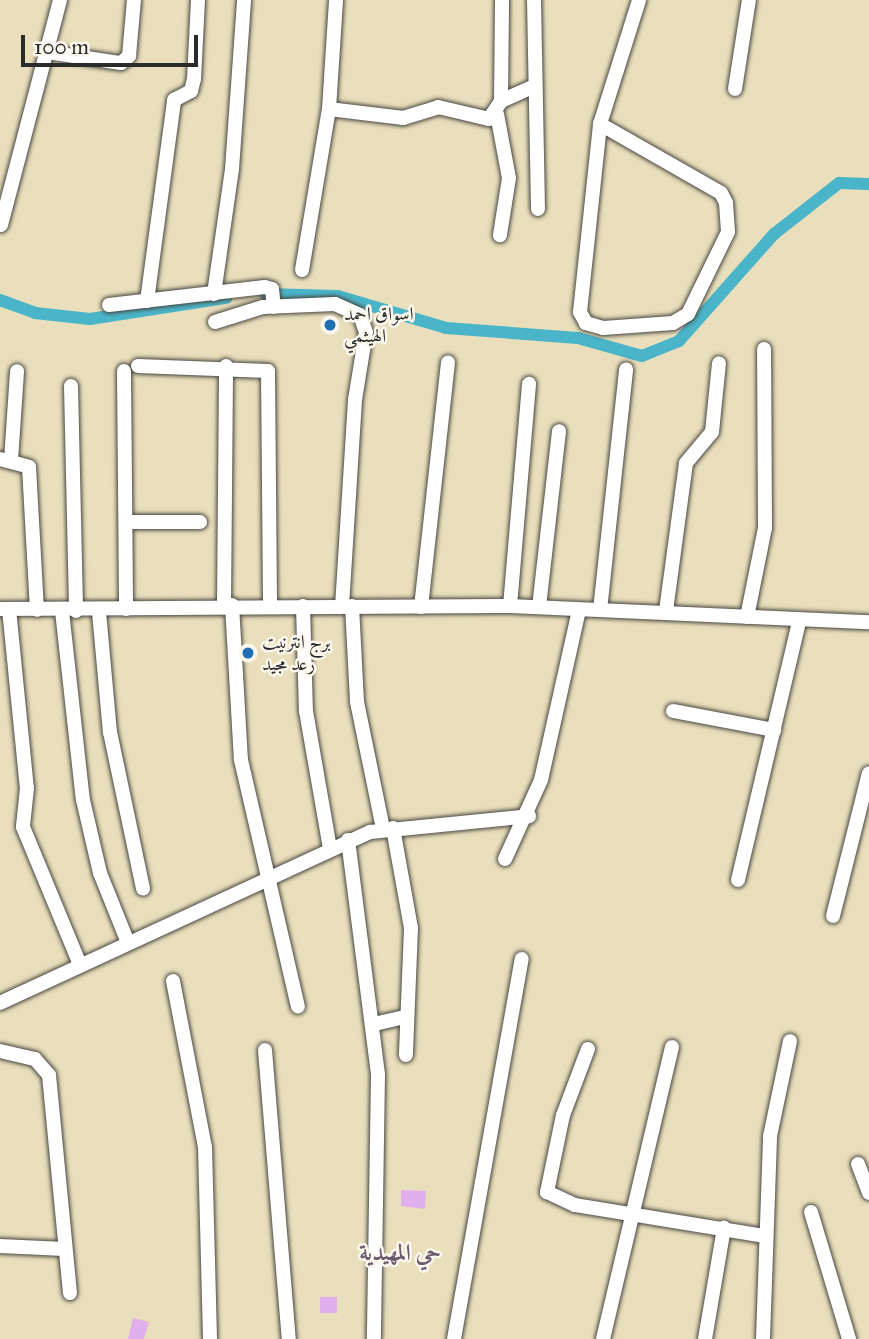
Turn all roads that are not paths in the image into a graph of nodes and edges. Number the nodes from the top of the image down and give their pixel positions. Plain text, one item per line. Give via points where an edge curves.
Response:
1 (60, 0) edge
2 (134, 0) edge
3 (198, 0) edge
4 (243, 0) edge
5 (336, 0) edge
6 (502, 0) edge
7 (534, 0) edge
8 (639, 0) edge
9 (749, 0) edge
10 (47, 52) junction
11 (531, 87) junction
12 (735, 89) dead end
13 (499, 107) junction
14 (329, 110) junction
15 (600, 124) junction
16 (538, 209) dead end
17 (1, 225) edge
18 (500, 235) dead end
19 (302, 270) dead end
20 (214, 293) junction
21 (147, 301) junction
22 (109, 305) dead end
23 (275, 307) junction
24 (215, 322) dead end
25 (764, 349) dead end
26 (448, 362) dead end
27 (719, 363) dead end
28 (226, 366) junction
29 (626, 369) dead end
30 (17, 372) dead end
31 (529, 384) dead end
32 (71, 386) dead end
33 (559, 431) dead end
34 (5, 459) edge
35 (126, 522) junction
36 (200, 522) dead end
37 (228, 605) junction
38 (270, 605) junction
39 (303, 606) junction
40 (347, 606) junction
41 (510, 606) junction
42 (421, 607) junction
43 (539, 607) junction
44 (4, 609) edge
45 (37, 610) junction
46 (126, 610) junction
47 (579, 610) junction
48 (600, 610) junction
49 (69, 611) junction
50 (99, 611) junction
51 (666, 611) junction
52 (747, 617) junction
53 (799, 621) junction
54 (869, 622) edge
55 (673, 711) dead end
56 (774, 730) junction
57 (869, 772) edge
58 (529, 816) junction
59 (388, 829) junction
60 (348, 839) junction
61 (330, 848) junction
62 (505, 859) dead end
63 (738, 880) dead end
64 (268, 881) junction
65 (143, 889) dead end
66 (833, 916) dead end
67 (127, 940) junction
68 (522, 959) dead end
69 (79, 962) junction
70 (173, 981) dead end
71 (0, 1003) edge
72 (298, 1006) dead end
73 (405, 1017) junction
74 (374, 1024) junction
75 (790, 1041) dead end
76 (672, 1047) dead end
77 (588, 1049) dead end
78 (265, 1050) dead end
79 (0, 1051) edge
80 (405, 1055) dead end
81 (858, 1164) dead end
82 (869, 1193) edge
83 (811, 1212) dead end
84 (632, 1216) junction
85 (724, 1228) junction
86 (764, 1236) junction
87 (0, 1246) edge
88 (64, 1249) junction
89 (70, 1293) dead end
90 (209, 1339) edge
91 (289, 1339) edge
92 (374, 1339) edge
93 (454, 1339) edge
94 (603, 1339) edge
95 (705, 1339) edge
96 (763, 1339) edge
97 (849, 1339) edge

1 - 10 street
2 - 10 street via 129,56 121,63
3 - 21 street via 194,79 191,90 174,100
4 - 20 street via 232,169
5 - 14 street
6 - 13 street
7 - 11 street
8 - 15 street
9 - 12 street
10 - 17 street
11 - 13 street
11 - 16 street
13 - 14 street via 474,118 427,107 403,118
13 - 18 street via 509,178
14 - 19 street
15 - 15 street via 580,312 586,323 603,328 673,323 688,314 728,232 726,203 721,193
20 - 21 street
20 - 23 street via 265,287 272,289
21 - 22 street
23 - 24 street
23 - 40 street via 335,304 360,315 366,332 355,400
25 - 52 street via 765,528
26 - 42 street
27 - 51 street via 712,432 686,463
28 - 35 street via 131,368
28 - 37 street
28 - 38 street via 262,367 269,376
29 - 48 street
30 - 34 street
31 - 41 street
32 - 49 street
33 - 43 street
34 - 45 street via 29,467
35 - 36 street
35 - 46 street
37 - 38 street
37 - 46 street
37 - 64 street via 241,760
38 - 39 street
39 - 40 street
39 - 61 street via 306,710
40 - 42 street
40 - 59 street via 357,702
41 - 42 street
41 - 43 street
43 - 47 street
44 - 45 street
44 - 69 street via 27,788 23,827
45 - 49 street
46 - 50 street
47 - 48 street
47 - 58 street
48 - 51 street
49 - 50 street
49 - 67 street via 83,800 97,866
50 - 65 street via 110,732
51 - 52 street
52 - 53 street
53 - 54 street
53 - 56 street
55 - 56 street
56 - 63 street
57 - 66 street
58 - 59 street
58 - 62 street
59 - 60 street
59 - 73 street via 411,928
60 - 61 street
60 - 74 street
61 - 64 street
64 - 67 street
64 - 72 street
67 - 69 street
68 - 93 street
69 - 71 street
70 - 90 street via 205,1147
73 - 74 street
73 - 80 street
74 - 92 street via 380,1166
75 - 86 street via 770,1136
76 - 84 street
77 - 84 street via 563,1115 547,1192
78 - 91 street
79 - 88 street via 35,1059 49,1075
81 - 82 street
83 - 97 street
84 - 85 street
84 - 94 street
85 - 86 street
85 - 95 street
86 - 96 street
87 - 88 street
88 - 89 street

